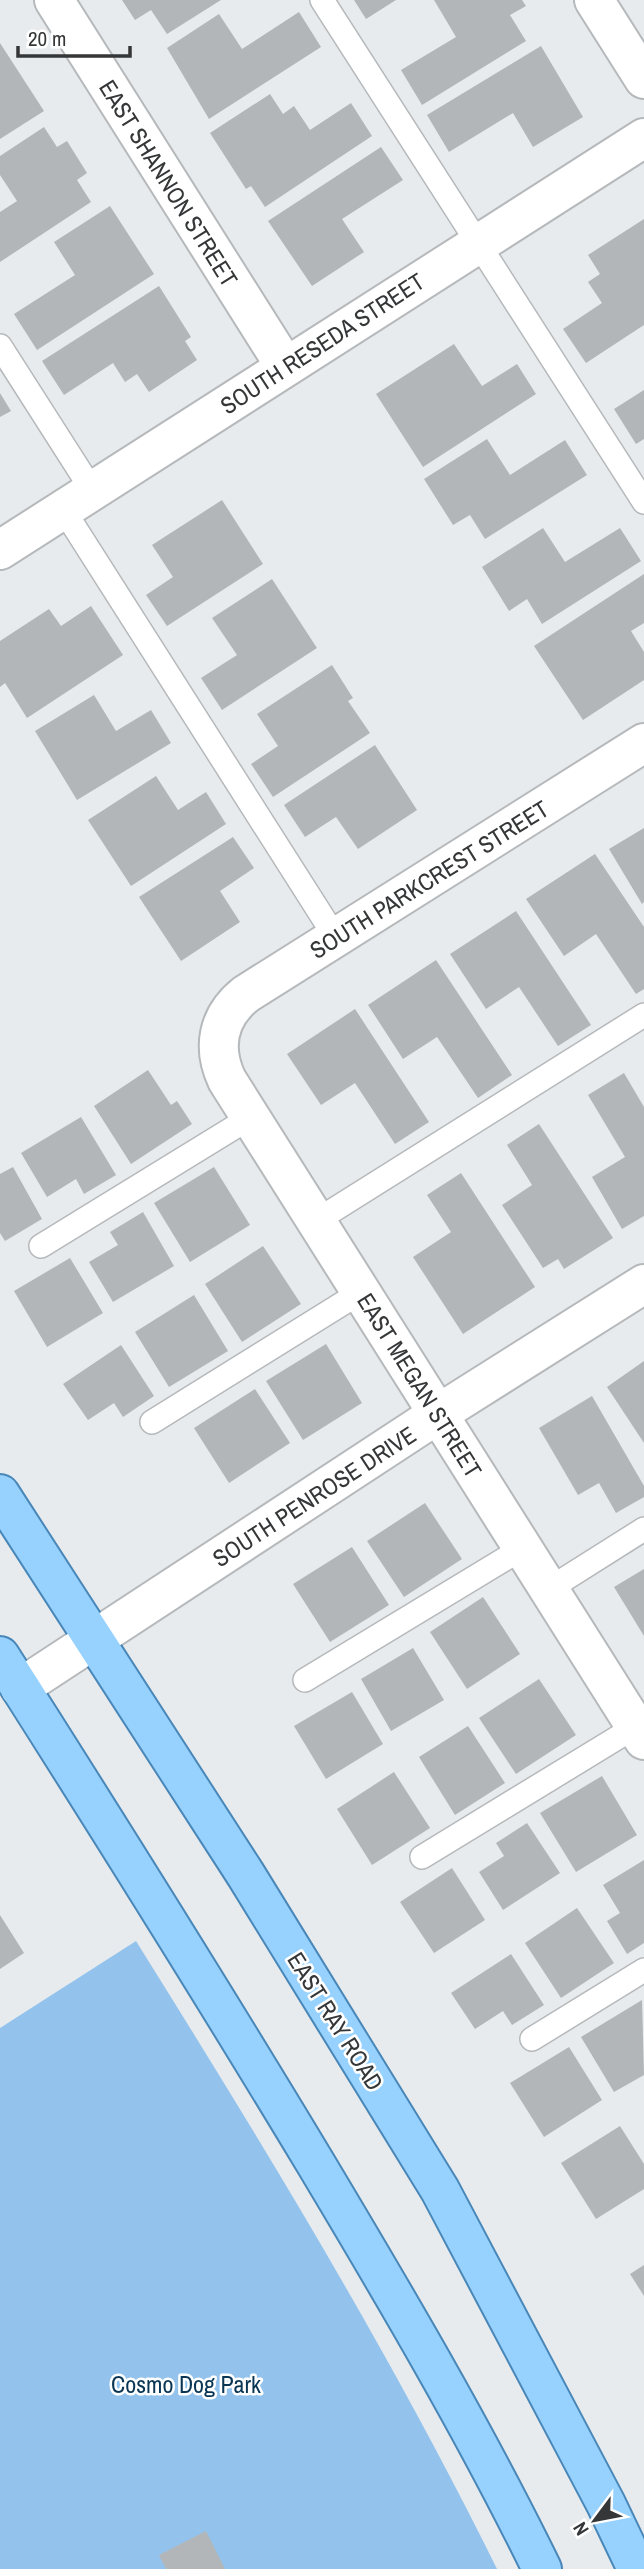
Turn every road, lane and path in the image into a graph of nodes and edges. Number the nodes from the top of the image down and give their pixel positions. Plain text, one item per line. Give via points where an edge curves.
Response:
1 (54, 0) edge
2 (322, 0) edge
3 (594, 0) edge
4 (644, 79) edge
5 (644, 138) edge
6 (477, 243) junction
7 (0, 346) edge
8 (285, 366) junction
9 (78, 499) junction
10 (644, 502) edge
11 (0, 550) edge
12 (644, 743) edge
13 (336, 938) junction
14 (644, 1016) edge
15 (223, 1023) joint
16 (251, 1117) junction
17 (316, 1221) junction
18 (41, 1246) dead end
19 (644, 1284) edge
20 (361, 1292) junction
21 (438, 1415) junction
22 (152, 1422) dead end
23 (0, 1494) edge
24 (644, 1529) edge
25 (523, 1548) junction
26 (549, 1589) junction
27 (93, 1641) junction
28 (0, 1656) edge
29 (305, 1681) dead end
30 (20, 1688) junction
31 (640, 1733) edge
32 (422, 1857) dead end
33 (644, 1970) edge
34 (532, 2039) dead end
35 (542, 2569) edge
36 (637, 2569) edge

1 - 8 street, EAST SHANNON STREET
2 - 6 lane
3 - 4 street
5 - 6 street, SOUTH RESEDA STREET
6 - 8 street, SOUTH RESEDA STREET
6 - 10 lane
7 - 9 lane
8 - 9 street, SOUTH RESEDA STREET
9 - 11 street, SOUTH RESEDA STREET
9 - 13 lane
12 - 13 street, SOUTH PARKCREST STREET
13 - 15 street, SOUTH PARKCREST STREET via 246,994
14 - 17 lane
15 - 16 street, EAST MEGAN STREET via 218,1044 220,1066
16 - 17 street, EAST MEGAN STREET
16 - 18 lane
17 - 20 street, EAST MEGAN STREET
19 - 21 street, SOUTH PENROSE DRIVE
20 - 21 street, EAST MEGAN STREET
20 - 22 lane
21 - 25 street, EAST MEGAN STREET
21 - 27 street, SOUTH PENROSE DRIVE
23 - 27 main road, EAST RAY ROAD
24 - 26 lane
25 - 26 street, EAST MEGAN STREET
25 - 29 lane
26 - 31 street, EAST MEGAN STREET
27 - 30 street, SOUTH PENROSE DRIVE
27 - 36 main road, EAST RAY ROAD via 246,1875 440,2190
28 - 30 main road
30 - 35 main road via 354,2227 479,2447
31 - 32 lane
33 - 34 lane

